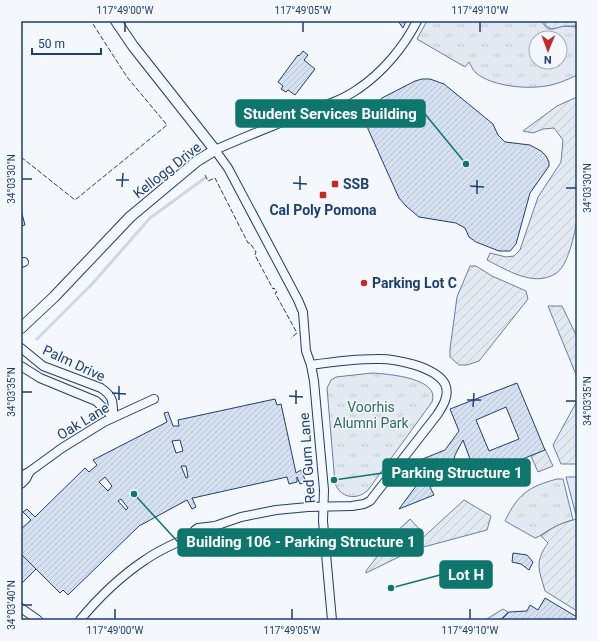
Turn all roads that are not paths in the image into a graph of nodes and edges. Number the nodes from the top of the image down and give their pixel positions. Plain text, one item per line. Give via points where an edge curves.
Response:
1 (116, 21) edge
2 (417, 21) edge
3 (215, 150) junction
4 (21, 328) edge
5 (21, 348) edge
6 (311, 365) junction
7 (21, 366) edge
8 (154, 399) dead end
9 (113, 417) junction
10 (29, 472) junction
11 (21, 476) edge
12 (21, 484) edge
13 (323, 507) junction
14 (215, 526) dead end
15 (178, 542) dead end
16 (21, 608) edge
17 (38, 620) edge
18 (80, 620) edge
19 (332, 620) edge

1 - 3 street, Kellogg Drive
2 - 3 street via 395,54 357,90
3 - 4 street, Kellogg Drive via 130,217
3 - 6 street, Red Gum Lane via 228,168 298,300 303,312 306,351
5 - 9 street, Palm Drive via 43,366 108,393 114,400
6 - 13 street, Red Gum Lane via 324,490
6 - 13 street via 376,359 400,361 431,372 441,379 446,388 442,408 370,501 359,506
7 - 9 street, Palm Drive via 40,378 96,402
8 - 9 street, Oak Lane
9 - 10 street, Oak Lane via 62,448
10 - 11 street, Oak Lane
10 - 12 street, Oak Lane
13 - 14 street via 276,510
13 - 19 street, Red Gum Lane
15 - 18 street via 146,559 118,580
16 - 17 street

